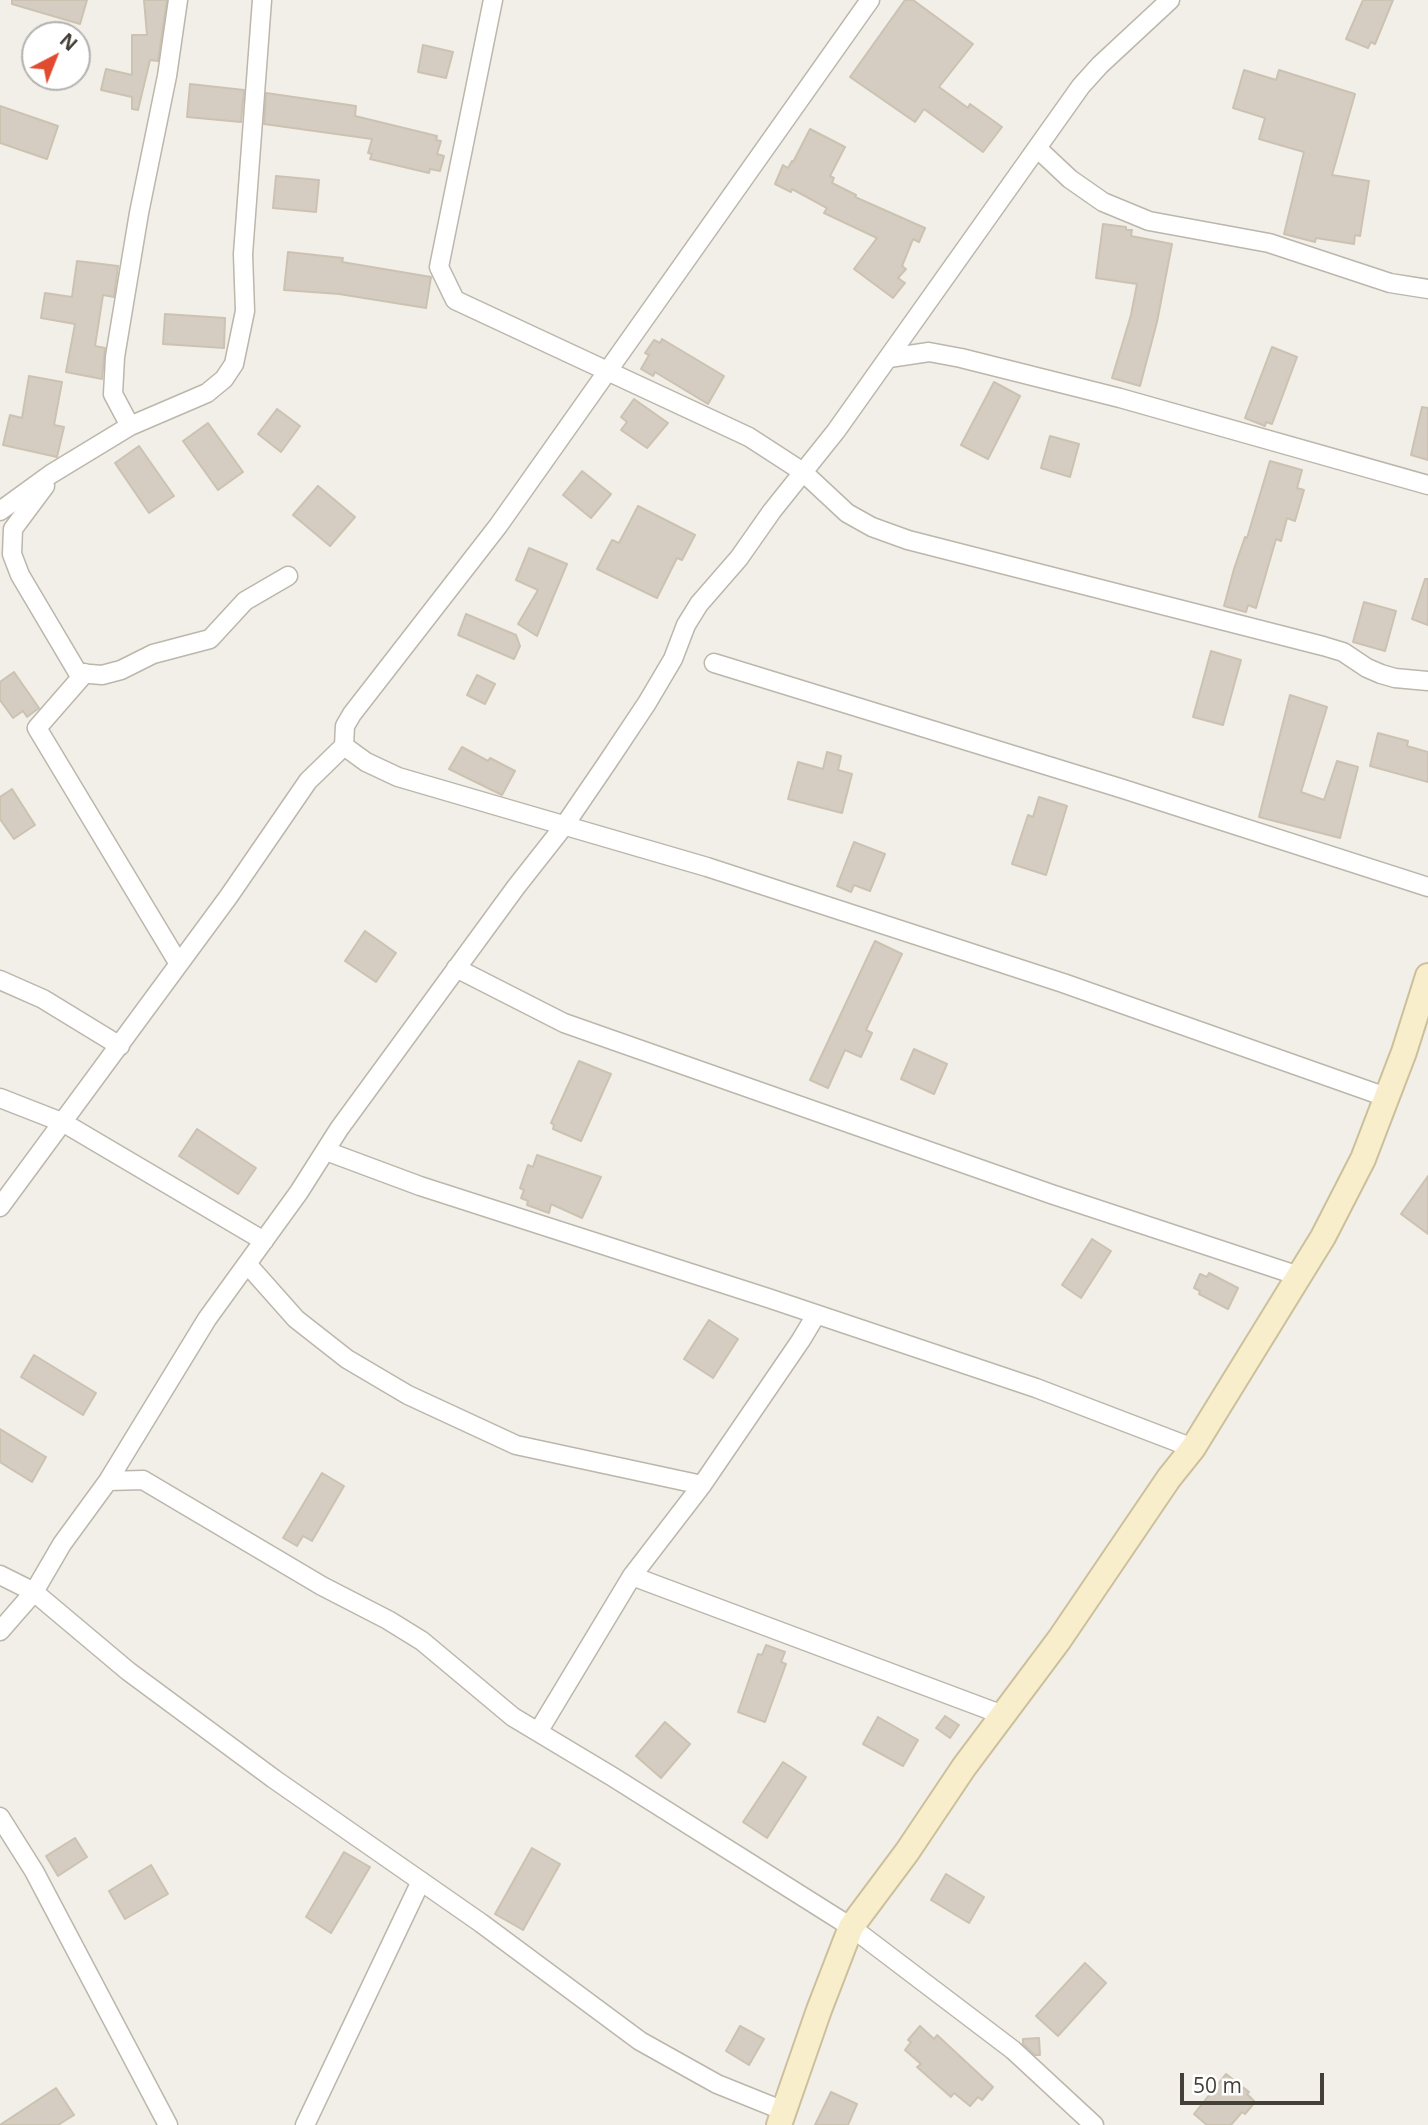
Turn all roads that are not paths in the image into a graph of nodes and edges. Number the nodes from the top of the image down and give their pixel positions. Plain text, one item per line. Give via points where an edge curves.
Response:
1 (178, 0) edge
2 (262, 0) edge
3 (493, 0) edge
4 (870, 0) edge
5 (1170, 0) edge
6 (1037, 148) junction
7 (1428, 289) edge
8 (889, 358) junction
9 (608, 370) junction
10 (130, 426) junction
11 (58, 470) junction
12 (803, 472) junction
13 (1428, 485) edge
14 (0, 511) edge
15 (288, 576) dead end
16 (714, 663) dead end
17 (85, 673) junction
18 (1428, 681) edge
19 (344, 747) junction
20 (564, 826) junction
21 (1428, 887) edge
22 (179, 964) junction
23 (456, 968) junction
24 (1428, 976) edge
25 (0, 980) edge
26 (120, 1045) junction
27 (1386, 1097) junction
28 (0, 1098) edge
29 (64, 1123) junction
30 (326, 1151) junction
31 (0, 1207) edge
32 (264, 1241) junction
33 (248, 1265) junction
34 (1299, 1276) junction
35 (816, 1315) junction
36 (127, 1447) junction
37 (1193, 1448) junction
38 (143, 1480) junction
39 (108, 1481) junction
40 (702, 1485) junction
41 (0, 1575) edge
42 (632, 1576) junction
43 (34, 1592) junction
44 (0, 1632) edge
45 (1003, 1715) junction
46 (538, 1732) junction
47 (0, 1817) edge
48 (421, 1881) junction
49 (851, 1927) junction
50 (782, 2118) edge
51 (310, 2123) edge
52 (168, 2125) edge
53 (1094, 2125) edge

1 - 10 street via 115,357 113,394
2 - 10 street via 243,254 245,311 234,364 207,393
3 - 9 street via 439,267 455,300
4 - 9 street
5 - 6 street via 1081,86
6 - 7 street via 1103,201 1149,221 1269,243 1390,283
6 - 8 street
8 - 12 street
8 - 13 street via 929,352 961,358
9 - 12 street via 749,437
9 - 19 street via 498,526 352,714 345,726
10 - 11 street
11 - 14 street
11 - 17 street via 13,529 12,554 53,633 78,673
12 - 18 street via 847,513 908,540 1323,646 1381,674
12 - 20 street via 699,604 648,704
15 - 17 street via 244,601 210,639 153,654 121,670
16 - 21 street
17 - 22 street via 37,728
19 - 20 street via 398,777
19 - 22 street via 308,781
20 - 23 street
20 - 27 street via 707,867 1063,982
22 - 26 street
23 - 30 street
23 - 34 street via 564,1023
24 - 27 street
25 - 26 street via 43,999
26 - 29 street
27 - 34 street via 1363,1159
28 - 29 street
29 - 31 street
29 - 32 street
30 - 32 street
30 - 35 street
32 - 33 street
33 - 36 street via 207,1319
33 - 40 street via 296,1320 347,1359 408,1395 516,1445
34 - 37 street
35 - 37 street via 1036,1388
35 - 40 street
36 - 38 street
36 - 39 street
37 - 45 street
38 - 39 street
38 - 46 street via 422,1641 513,1717
39 - 43 street
40 - 42 street
41 - 43 street
42 - 45 street
42 - 46 street
43 - 44 street
43 - 48 street via 128,1671
45 - 49 street
46 - 49 street
47 - 52 street via 34,1871
48 - 50 street via 640,2041
48 - 51 street
49 - 50 street
49 - 53 street via 1013,2050

